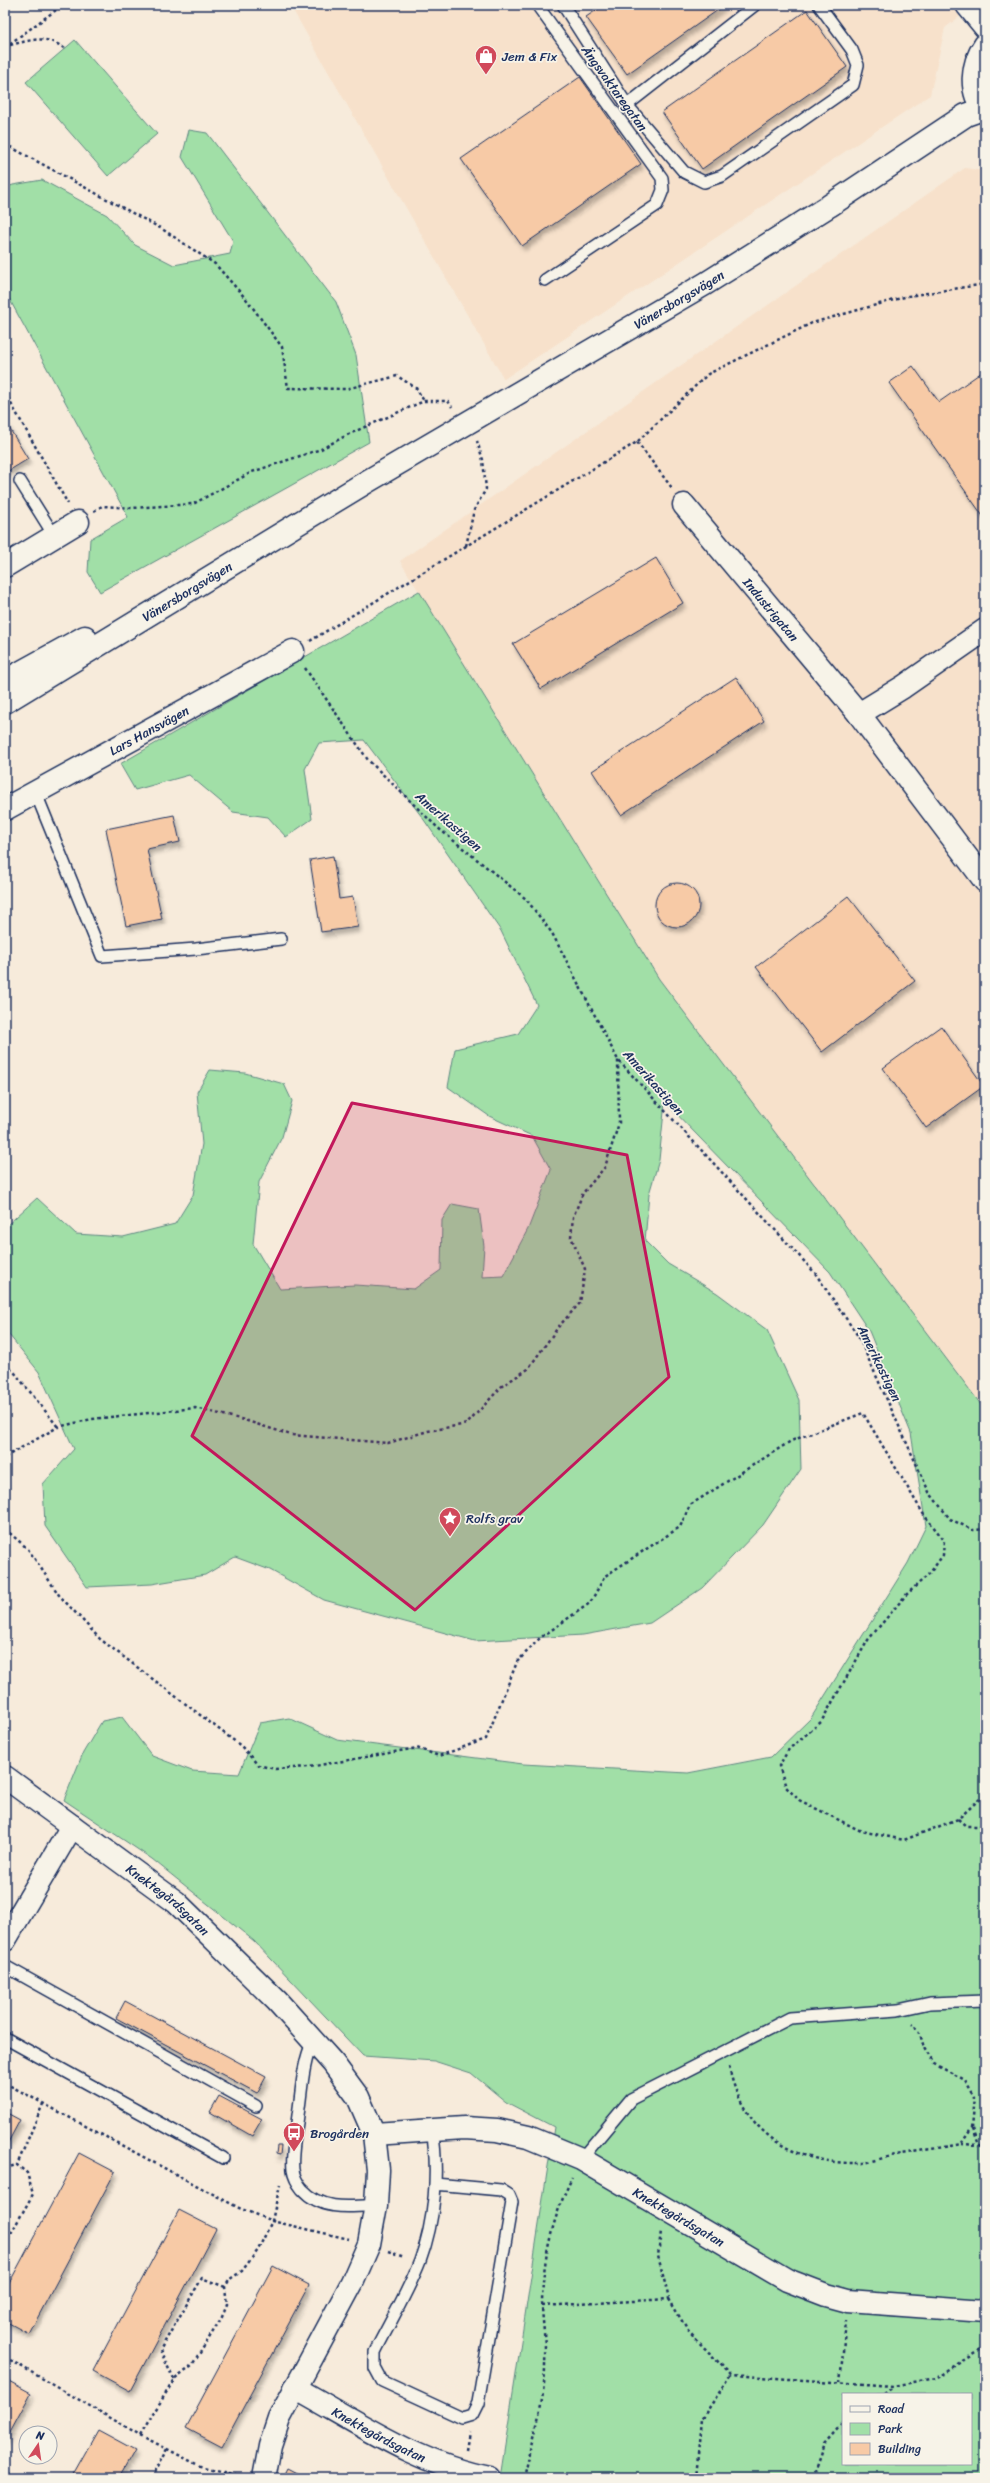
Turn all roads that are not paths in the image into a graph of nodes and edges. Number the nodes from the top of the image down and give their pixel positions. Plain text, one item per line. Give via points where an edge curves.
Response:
1 (537, 5) edge
2 (563, 5) edge
3 (755, 5) edge
4 (819, 5) edge
5 (967, 5) edge
6 (985, 27) edge
7 (985, 45) edge
8 (627, 105) junction
9 (984, 110) edge
10 (545, 280) dead end
11 (20, 481) dead end
12 (368, 481) junction
13 (684, 505) road end
14 (78, 522) road end
15 (54, 536) junction
16 (5, 566) edge
17 (985, 630) edge
18 (293, 651) road end
19 (5, 680) edge
20 (5, 702) edge
21 (859, 714) junction
22 (35, 791) junction
23 (5, 809) edge
24 (985, 882) edge
25 (281, 939) dead end
26 (5, 1777) edge
27 (72, 1826) junction
28 (5, 1940) edge
29 (5, 1966) edge
30 (985, 2001) edge
31 (5, 2038) edge
32 (313, 2041) junction
33 (256, 2106) dead end
34 (432, 2128) junction
35 (374, 2134) junction
36 (223, 2158) dead end
37 (581, 2160) junction
38 (435, 2184) junction
39 (376, 2205) junction
40 (985, 2312) edge
41 (296, 2388) junction
42 (264, 2478) edge
43 (489, 2478) edge

1 - 10 lane, Ängsvaktaregatan via 662,178 663,190 657,205
2 - 8 lane
3 - 8 lane
4 - 8 lane via 852,50 858,65 853,85 722,176 704,182 684,172
5 - 6 street
7 - 9 street, Vänersborgsvägen via 974,71 975,91
9 - 12 street, Vänersborgsvägen via 966,115 705,284
11 - 15 lane
12 - 19 street, Vänersborgsvägen
12 - 20 street, Vänersborgsvägen
13 - 21 street, Industrigatan
14 - 15 street
15 - 16 street
17 - 21 street
18 - 22 street, Lars Hansvägen
21 - 24 street, Industrigatan
22 - 23 street, Lars Hansvägen
22 - 25 lane via 102,956
26 - 27 street, Knektegårdsgatan
27 - 28 street
27 - 32 street, Knektegårdsgatan via 176,1902 277,2001
29 - 33 lane
30 - 37 lane via 790,2018 631,2099
31 - 36 lane
32 - 35 street, Knektegårdsgatan via 358,2097
32 - 39 lane via 306,2056 293,2171 298,2184 308,2196 324,2205 342,2208
34 - 35 street, Knektegårdsgatan
34 - 37 street, Knektegårdsgatan via 498,2130 528,2137
34 - 38 lane via 436,2151
35 - 39 street, Knektegårdsgatan via 378,2170
37 - 40 street, Knektegårdsgatan via 787,2280 826,2295 848,2301
38 - 38 lane via 428,2235 420,2262 376,2352 375,2368 382,2381 462,2418 472,2415 478,2403 512,2202 509,2195 501,2190
39 - 41 street, Knektegårdsgatan via 369,2244 352,2283
41 - 42 street, Knektegårdsgatan via 279,2419 270,2446
41 - 43 street, Knektegårdsgatan via 426,2459 458,2471

